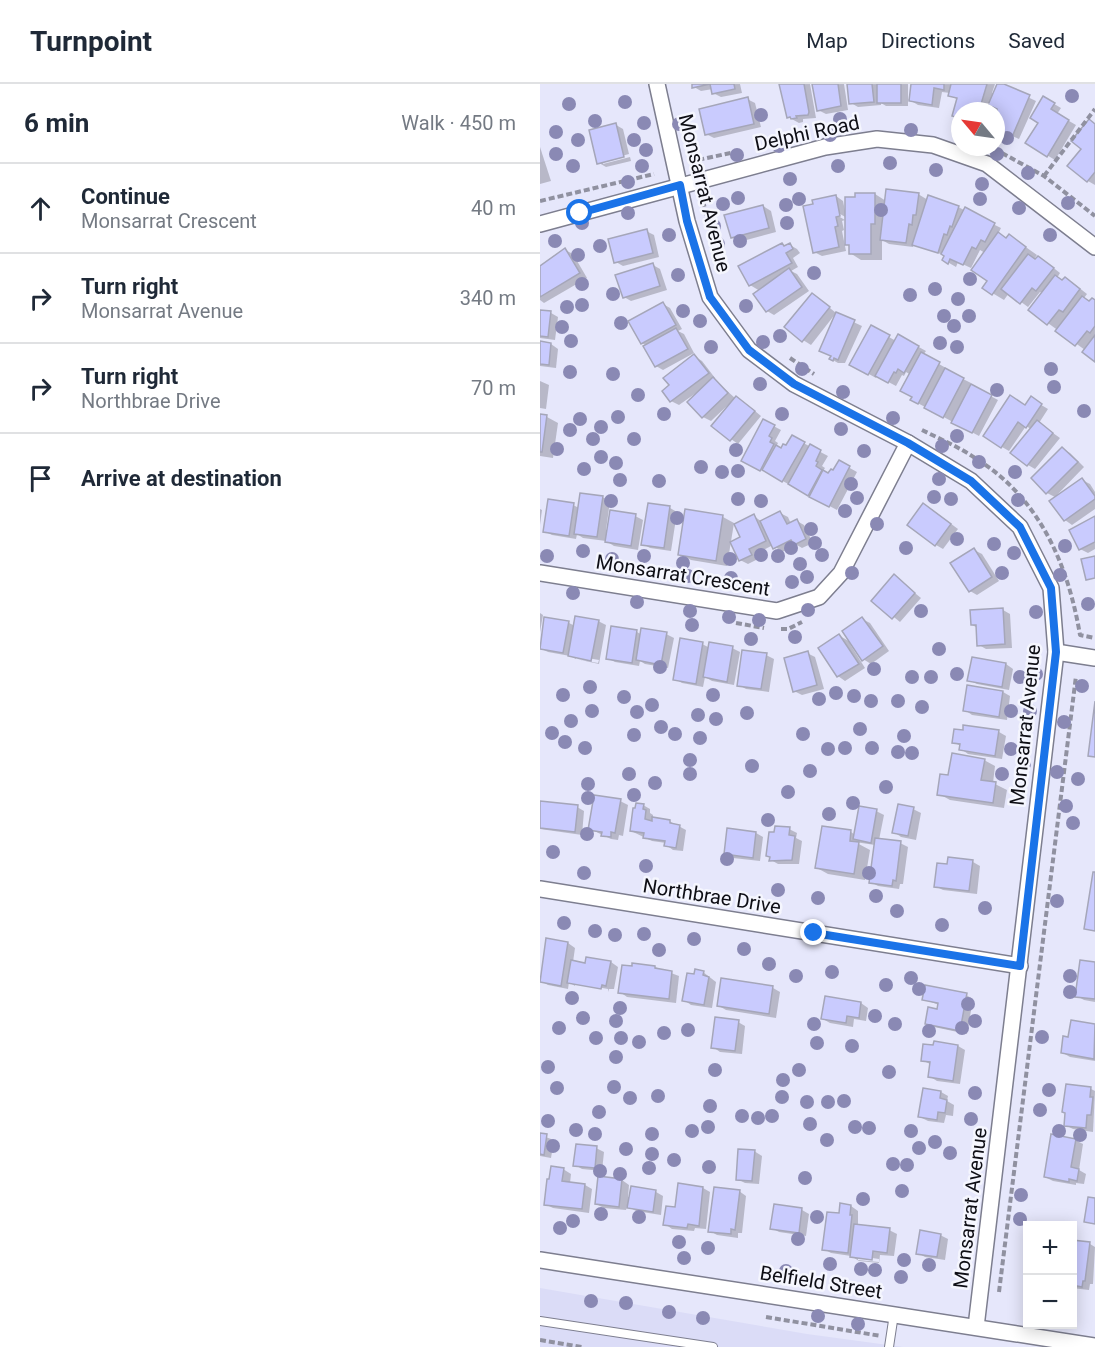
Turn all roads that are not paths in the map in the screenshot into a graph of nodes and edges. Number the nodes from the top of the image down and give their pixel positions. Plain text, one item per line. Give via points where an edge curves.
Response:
1 (657, 84) edge
2 (680, 185) junction
3 (540, 224) edge
4 (1095, 247) edge
5 (908, 443) junction
6 (540, 573) edge
7 (1056, 652) junction
8 (1095, 658) edge
9 (540, 889) edge
10 (1020, 966) junction
11 (540, 1260) edge
12 (894, 1314) junction
13 (540, 1321) edge
14 (976, 1327) junction
15 (1095, 1346) edge
16 (713, 1347) edge
17 (889, 1347) edge

1 - 2 street, Monsarrat Avenue
2 - 3 street
2 - 4 street, Delphi Road via 825,147 877,139 933,145 987,164
2 - 5 street, Monsarrat Avenue via 710,297 749,350 794,384
5 - 6 street, Monsarrat Crescent via 841,573 819,597 777,611
5 - 7 street, Monsarrat Avenue via 971,481 1020,527 1051,588
7 - 8 street
7 - 10 street, Monsarrat Avenue
9 - 10 street, Northbrae Drive
10 - 14 street, Monsarrat Avenue
11 - 12 street, Belfield Street
12 - 14 street, Belfield Street
12 - 17 lane
13 - 16 lane
14 - 15 street, Belfield Street

